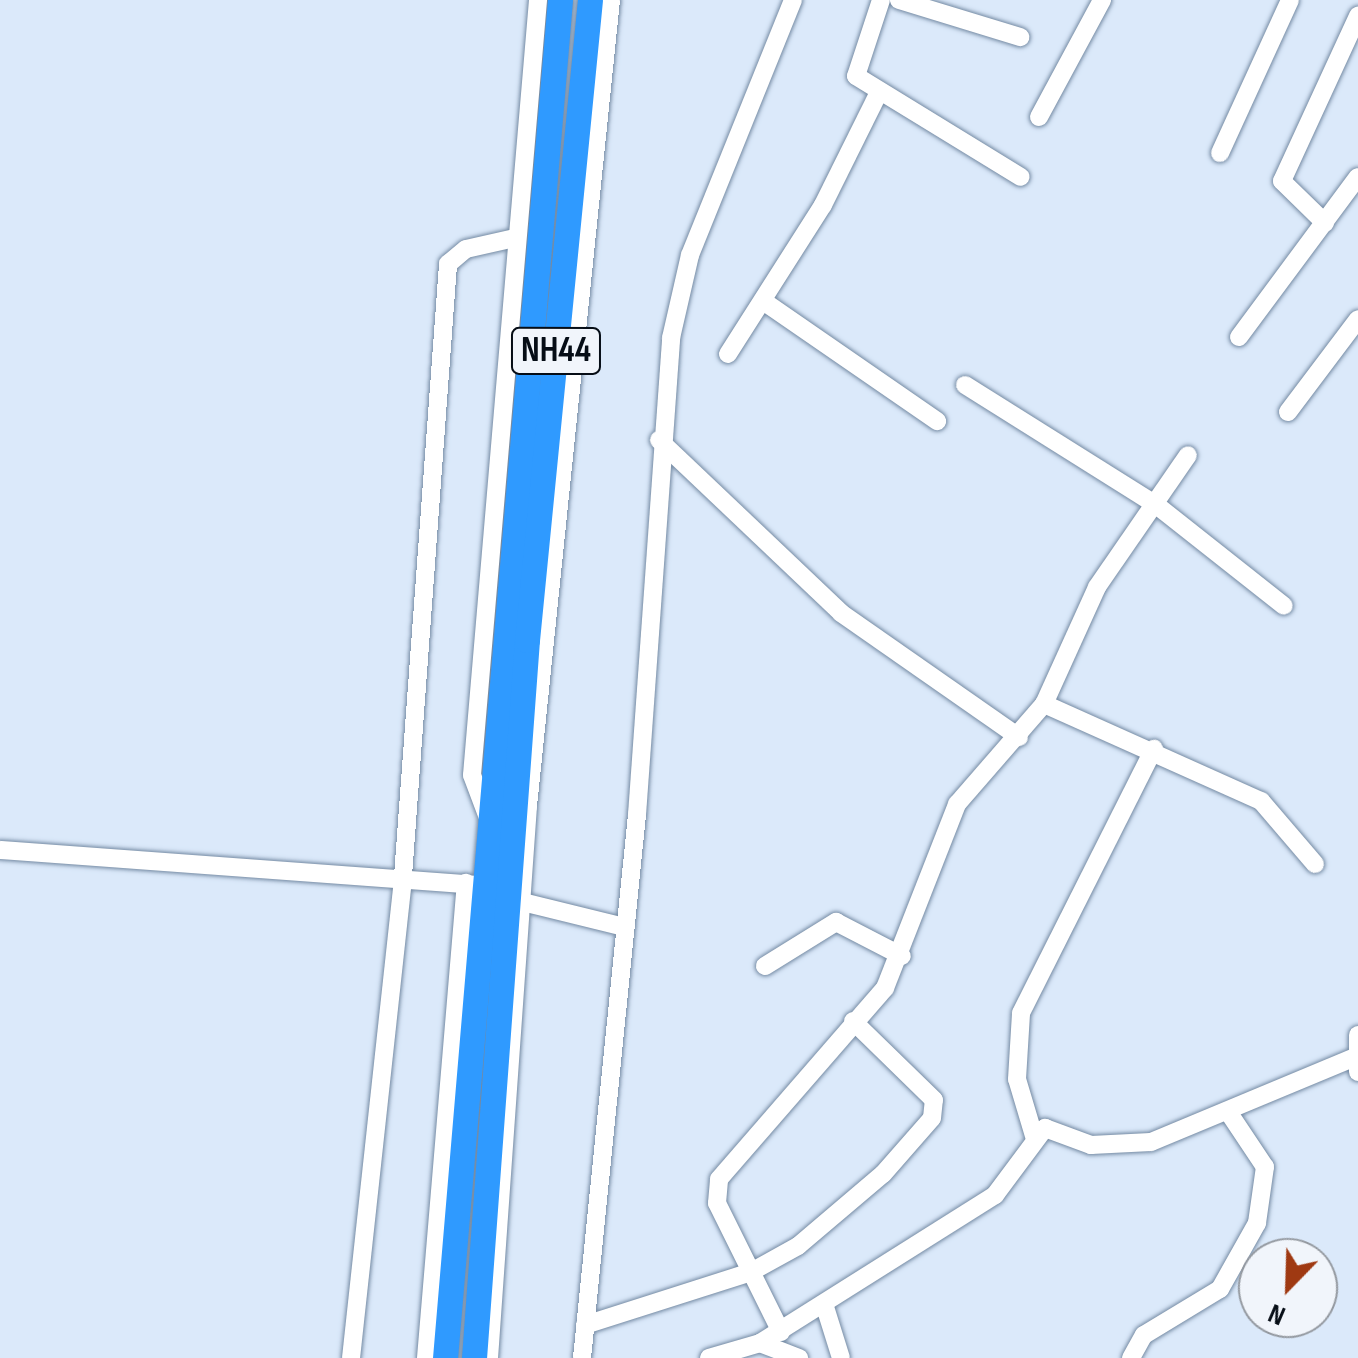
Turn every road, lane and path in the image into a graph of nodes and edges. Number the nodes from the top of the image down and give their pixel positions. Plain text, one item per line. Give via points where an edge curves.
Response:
1 (538, 0) edge
2 (560, 0) edge
3 (590, 0) edge
4 (611, 0) edge
5 (793, 0) edge
6 (881, 0) edge
7 (899, 0) edge
8 (1102, 0) edge
9 (1290, 0) edge
10 (1358, 16) edge
11 (1020, 37) dead end
12 (879, 92) junction
13 (1039, 117) dead end
14 (1220, 153) dead end
15 (1358, 176) edge
16 (1021, 177) dead end
17 (1324, 222) junction
18 (514, 238) junction
19 (766, 304) junction
20 (1358, 319) edge
21 (1240, 337) dead end
22 (728, 354) dead end
23 (964, 385) dead end
24 (1288, 412) dead end
25 (937, 421) dead end
26 (659, 440) junction
27 (1188, 455) dead end
28 (1155, 504) junction
29 (1284, 606) dead end
30 (512, 702) junction
31 (1044, 704) junction
32 (1019, 737) junction
33 (1154, 749) junction
34 (493, 828) junction
35 (0, 850) edge
36 (1315, 864) dead end
37 (403, 876) junction
38 (477, 885) junction
39 (519, 902) junction
40 (625, 927) junction
41 (902, 956) junction
42 (766, 966) dead end
43 (852, 1022) junction
44 (1358, 1035) edge
45 (1356, 1065) edge
46 (1231, 1116) junction
47 (1034, 1136) junction
48 (751, 1272) junction
49 (825, 1307) junction
50 (584, 1325) junction
51 (781, 1332) junction
52 (760, 1343) junction
53 (351, 1358) edge
54 (426, 1358) edge
55 (445, 1358) edge
56 (474, 1358) edge
57 (488, 1358) edge
58 (582, 1358) edge
59 (709, 1358) edge
60 (799, 1358) edge
61 (840, 1358) edge
62 (1130, 1358) edge

1 - 18 street
2 - 30 highway, NH44
3 - 30 highway, NH44
4 - 39 street
5 - 26 street via 690,255
6 - 12 street via 854,67
7 - 11 street
8 - 13 street
9 - 14 street
10 - 17 street via 1282,181
12 - 16 street
12 - 19 street
15 - 17 street
17 - 21 street
18 - 34 street via 472,775
18 - 37 street via 466,249 448,264
19 - 22 street
19 - 25 street
20 - 24 street
23 - 28 street
26 - 32 street via 841,613
26 - 40 street
27 - 28 street
28 - 29 street
28 - 31 street via 1097,587
30 - 34 highway, NH44
30 - 39 highway, NH44
31 - 32 street
31 - 33 street
32 - 41 street via 958,804
33 - 36 street via 1271,807
33 - 47 street via 1021,1013 1017,1079
34 - 38 highway, NH44
35 - 37 street
37 - 38 street
37 - 53 street
38 - 54 street
38 - 55 highway, NH44
39 - 40 street
39 - 56 highway, NH44
39 - 57 street
40 - 50 street
41 - 42 street via 836,922
41 - 43 street
43 - 48 street via 719,1180 717,1203
43 - 48 street via 934,1100 932,1118 883,1174 798,1246
44 - 45 street
45 - 46 street
46 - 47 street via 1117,1146 1057,1128
46 - 62 street via 1265,1167 1258,1223 1220,1289 1144,1335
47 - 49 street via 996,1195
48 - 50 street
48 - 51 street
49 - 51 street
49 - 61 street
50 - 58 street
51 - 52 street
52 - 59 street
52 - 60 street

